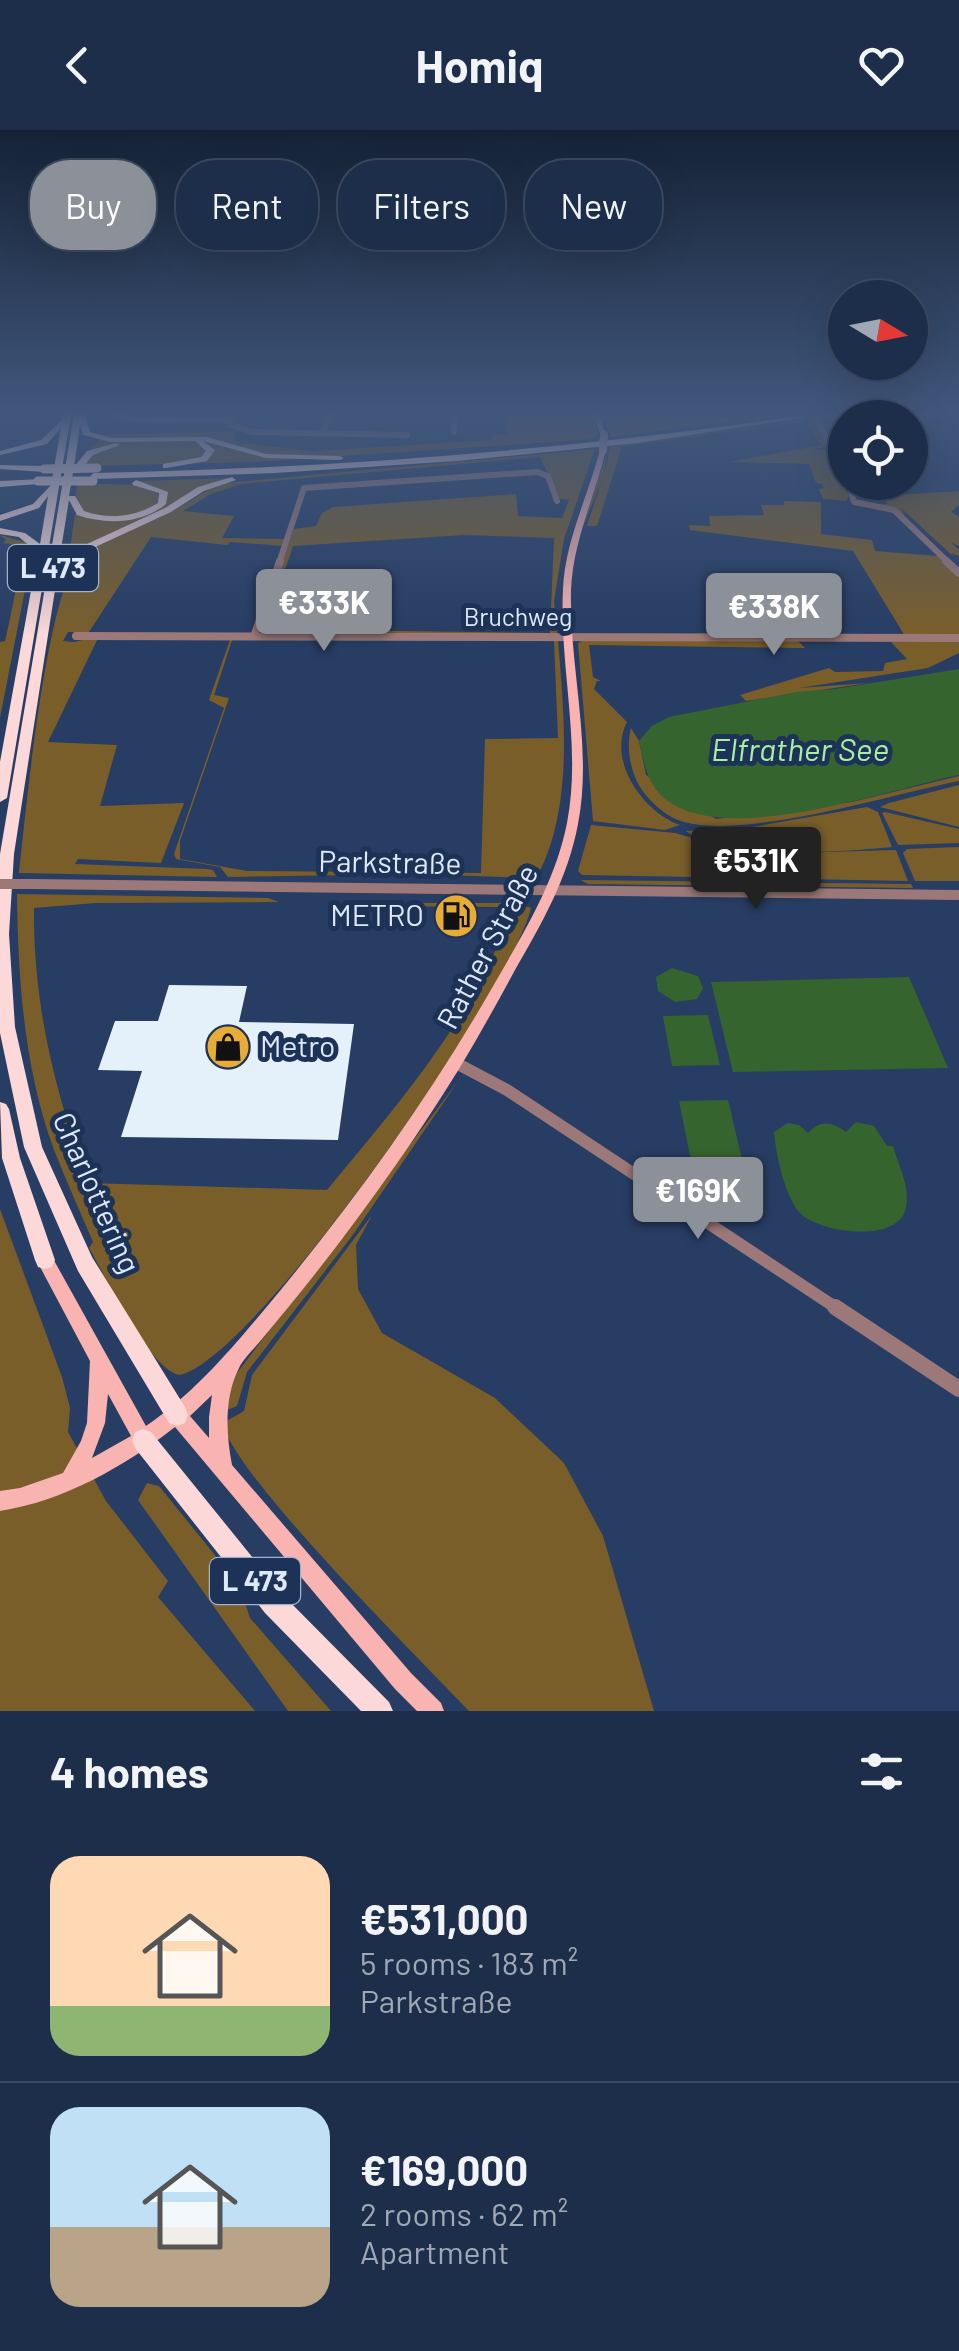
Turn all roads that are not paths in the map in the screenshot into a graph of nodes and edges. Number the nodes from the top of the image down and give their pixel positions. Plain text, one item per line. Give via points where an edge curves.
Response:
1 (50, 489) edge
2 (53, 489) edge
3 (69, 489) edge
4 (73, 489) edge
5 (160, 489) edge
6 (201, 489) edge
7 (304, 489) edge
8 (552, 489) edge
9 (591, 489) edge
10 (72, 498) junction
11 (853, 500) edge
12 (556, 501) dead end
13 (0, 518) edge
14 (0, 531) edge
15 (959, 573) edge
16 (38, 588) junction
17 (59, 590) junction
18 (255, 634) junction
19 (76, 636) dead end
20 (570, 638) junction
21 (959, 638) edge
22 (41, 660) junction
23 (0, 798) edge
24 (0, 884) edge
25 (552, 889) junction
26 (959, 895) edge
27 (456, 1064) junction
28 (0, 1108) edge
29 (45, 1260) joint
30 (233, 1360) junction
31 (98, 1361) junction
32 (959, 1388) edge
33 (177, 1414) junction
34 (143, 1440) junction
35 (224, 1471) junction
36 (72, 1476) junction
37 (0, 1501) edge
38 (380, 1711) edge
39 (433, 1711) edge

1 - 13 highway via 36,506
2 - 16 highway, L 473
3 - 22 highway, Charlottering / L 473
4 - 10 highway
5 - 10 highway via 166,498 146,513 106,519 80,514
6 - 17 highway via 90,546 71,564
7 - 18 street
8 - 12 street
9 - 20 main road, Rather Straße, bridge via 572,548
10 - 17 highway
11 - 15 street via 894,510
14 - 16 highway via 37,546
16 - 23 highway, L 473
17 - 22 highway
18 - 19 street, Bruchweg
18 - 20 street, Bruchweg
20 - 21 street, Bruchweg
20 - 25 main road, Rather Straße via 574,806 568,849
22 - 33 highway, Charlottering / L 473 via 8,854 2,934 6,1028 33,1147 85,1264
24 - 25 street, Parkstraße, bridge
25 - 26 street, Parkstraße
25 - 27 main road, Rather Straße
27 - 30 main road, Rather Straße via 322,1253
27 - 32 street via 507,1090
28 - 29 highway, Charlottering / L 473
29 - 31 main road, Charlottering / L 473
30 - 33 main road, Rather Straße
30 - 35 main road via 216,1419
31 - 34 main road, Charlottering / L 473
31 - 36 main road via 99,1421
33 - 34 main road, Rather Straße
33 - 35 main road, Charlottering / L 473
34 - 36 main road, Rather Straße
34 - 38 highway, Charlottering / L 473 via 274,1604
35 - 39 main road, Charlottering / L 473
36 - 37 main road, Rather Straße via 43,1492

